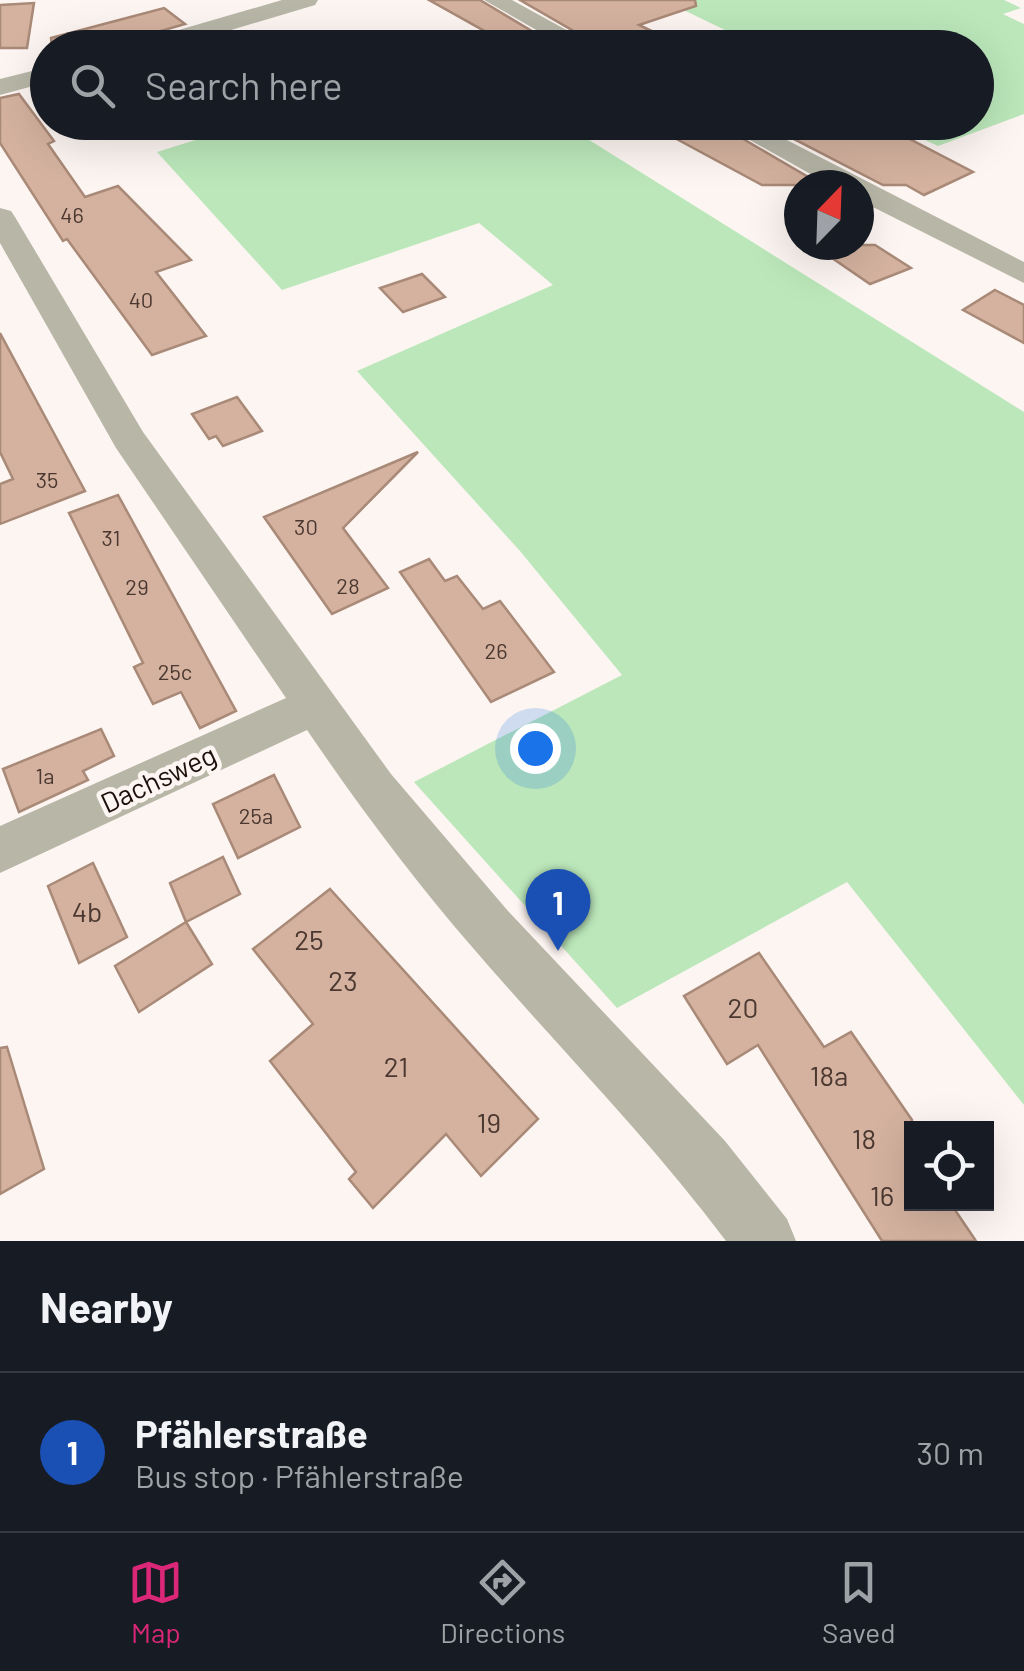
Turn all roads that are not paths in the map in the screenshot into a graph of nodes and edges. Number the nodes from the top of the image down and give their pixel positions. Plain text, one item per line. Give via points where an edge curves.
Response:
1 (307, 0) edge
2 (495, 0) edge
3 (205, 30) edge
4 (552, 30) edge
5 (30, 79) edge
6 (0, 87) edge
7 (766, 140) edge
8 (823, 170) edge
9 (874, 196) edge
10 (0, 216) edge
11 (1024, 274) edge
12 (316, 705) junction
13 (0, 850) edge
14 (765, 1241) edge

1 - 3 street
2 - 4 street
5 - 6 street
7 - 8 street
9 - 11 street
10 - 12 street via 129,438
12 - 13 street, Dachsweg
12 - 14 street via 374,789 490,929 704,1162

